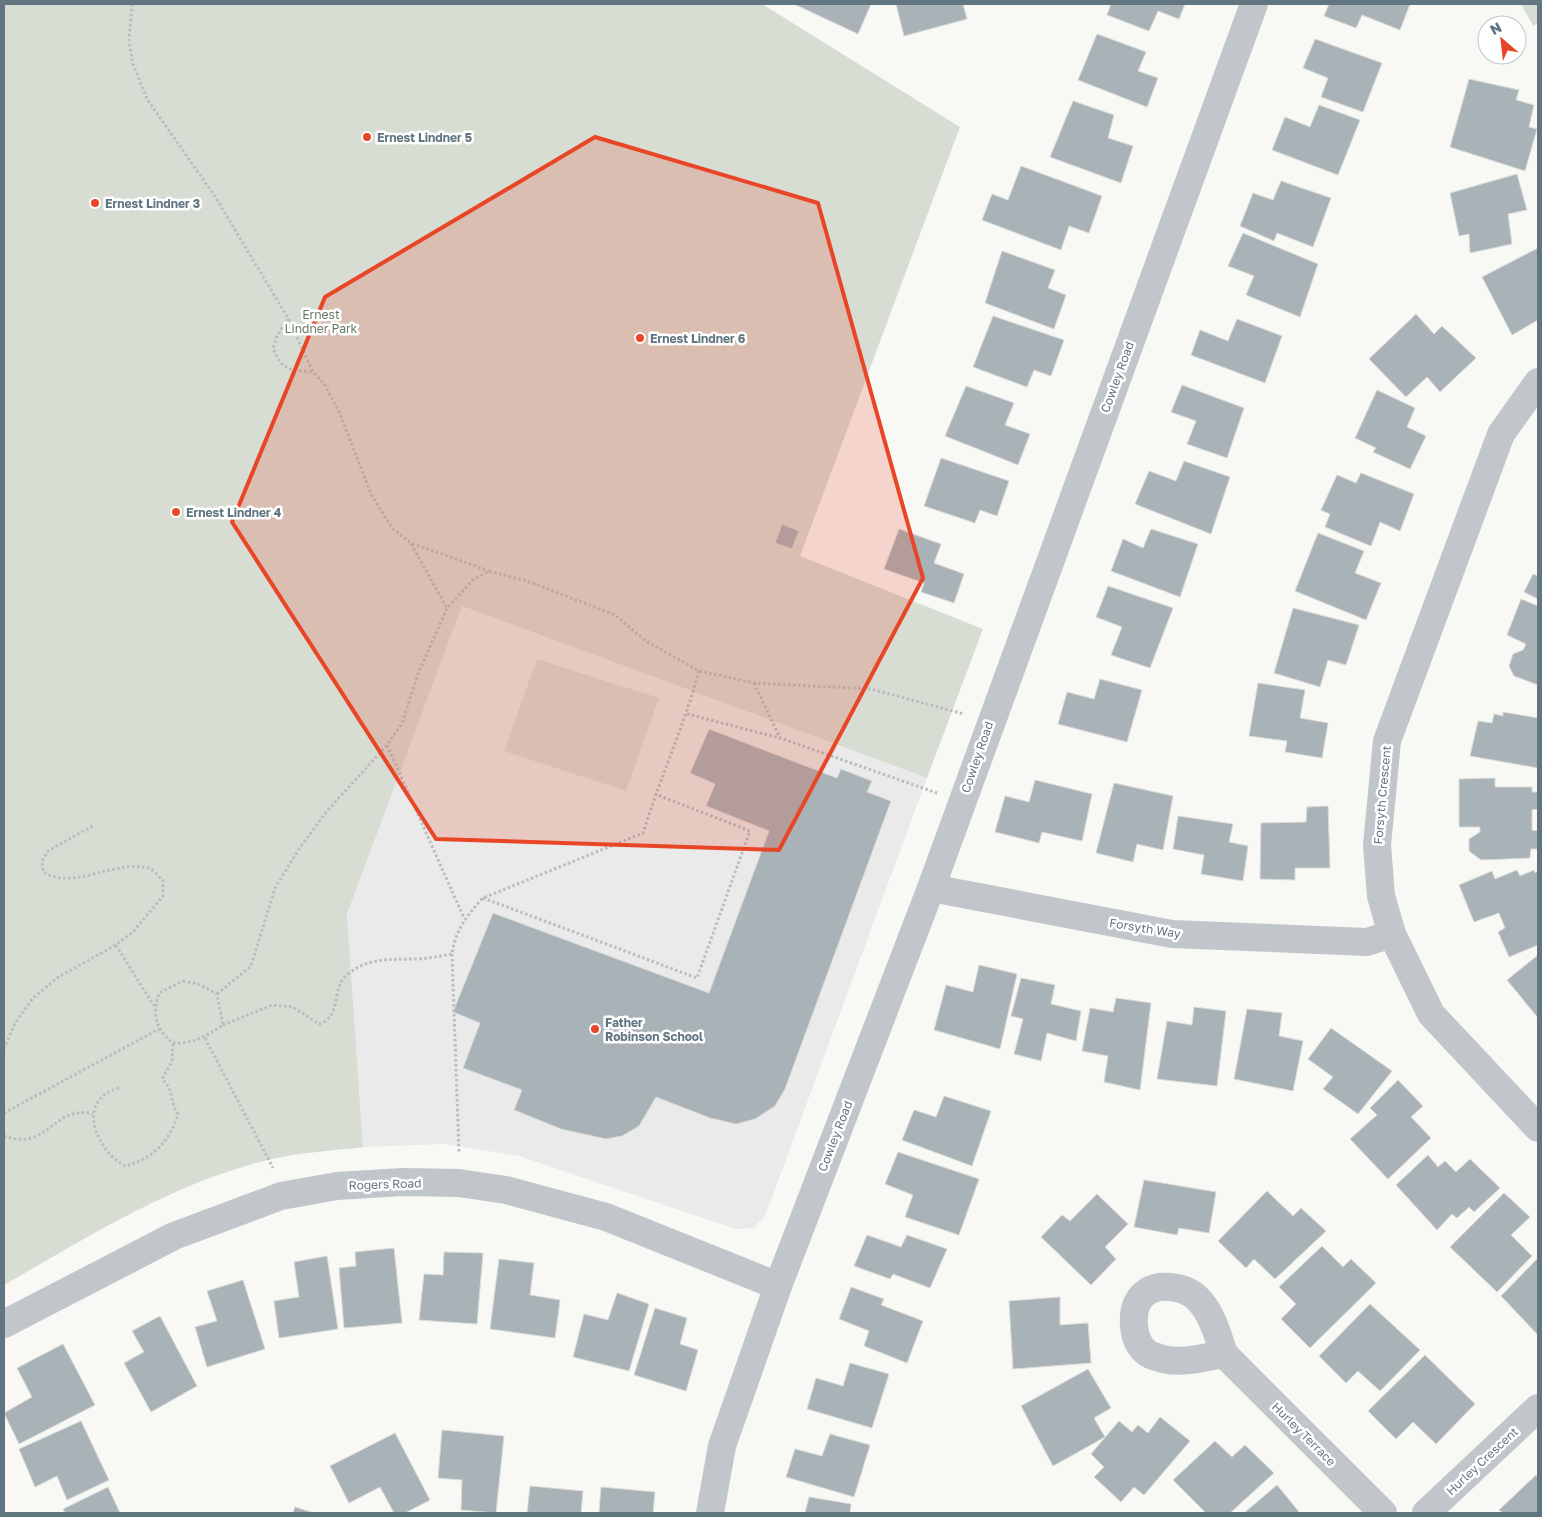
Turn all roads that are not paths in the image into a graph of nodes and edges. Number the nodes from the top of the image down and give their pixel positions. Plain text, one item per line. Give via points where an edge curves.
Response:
1 (1254, 4) edge
2 (1538, 382) edge
3 (931, 888) junction
4 (1392, 934) junction
5 (1538, 1128) edge
6 (778, 1286) junction
7 (4, 1324) edge
8 (1224, 1354) dead end
9 (1538, 1408) edge
10 (710, 1513) edge
11 (1383, 1513) edge
12 (1426, 1513) edge

1 - 3 street, Cowley Road
2 - 4 street, Forsyth Crescent via 1501,434 1387,740 1376,844 1381,896
3 - 4 street, Forsyth Way via 1172,934 1367,942
3 - 6 street, Cowley Road
4 - 5 street, Forsyth Crescent via 1431,1014
6 - 7 street, Rogers Road via 606,1217 506,1190 459,1183 402,1182 337,1186 281,1196 174,1236
6 - 10 street, Cowley Road via 722,1446
8 - 11 street, Hurley Terrace
9 - 12 street, Hurley Crescent

